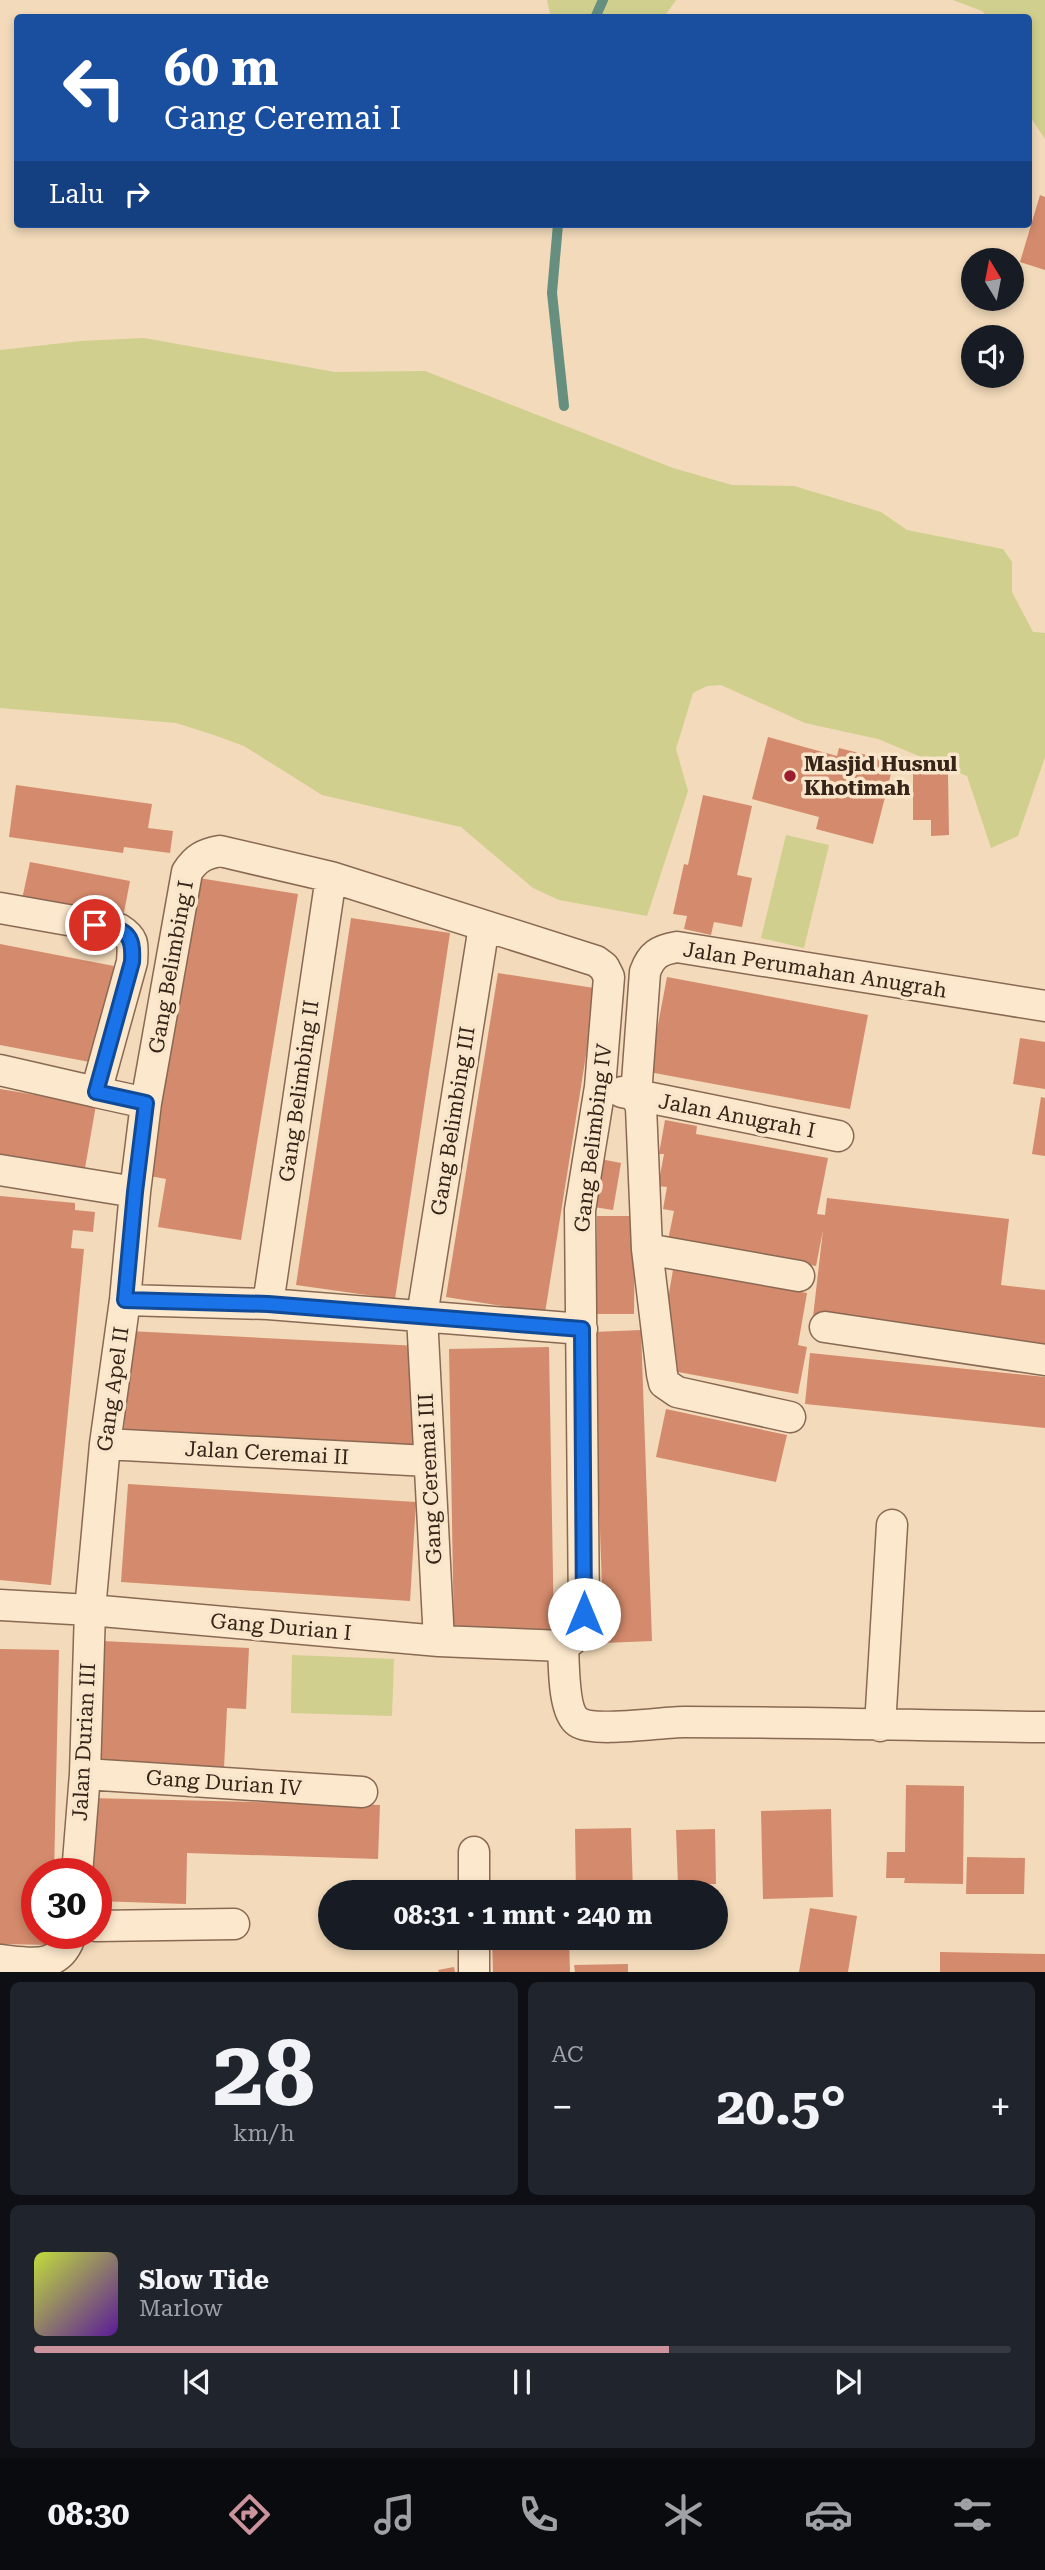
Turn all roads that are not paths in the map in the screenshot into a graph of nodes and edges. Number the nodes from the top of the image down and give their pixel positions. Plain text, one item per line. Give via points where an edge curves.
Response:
1 (331, 877) junction
2 (0, 908) edge
3 (484, 926) junction
4 (1045, 1006) edge
5 (0, 1070) edge
6 (600, 1087) junction
7 (96, 1092) junction
8 (636, 1096) junction
9 (146, 1103) junction
10 (838, 1136) dead end
11 (0, 1170) edge
12 (135, 1192) junction
13 (647, 1248) junction
14 (799, 1276) dead end
15 (125, 1300) junction
16 (268, 1304) junction
17 (422, 1316) junction
18 (825, 1327) dead end
19 (582, 1329) junction
20 (1045, 1360) edge
21 (790, 1418) dead end
22 (105, 1444) junction
23 (428, 1461) junction
24 (892, 1525) dead end
25 (0, 1605) edge
26 (90, 1610) junction
27 (439, 1641) junction
28 (562, 1646) junction
29 (880, 1726) junction
30 (1045, 1727) edge
31 (85, 1774) junction
32 (362, 1792) dead end
33 (474, 1852) dead end
34 (78, 1858) edge
35 (474, 1880) edge
36 (234, 1924) dead end
37 (112, 1926) edge
38 (64, 1949) edge
39 (474, 1950) edge
40 (0, 1960) edge
41 (474, 1972) edge

1 - 3 street
1 - 9 street, Gang Belimbing I via 220,851 195,860 187,872
1 - 16 street, Gang Belimbing II
2 - 7 street via 119,929 129,935 132,962
3 - 6 street, Gang Belimbing IV via 604,967 609,990
3 - 17 street, Gang Belimbing III
4 - 8 street, Jalan Perumahan Anugrah via 691,949 663,950 653,956 645,972
5 - 7 street
6 - 8 street, Jalan Anugrah I
6 - 19 street, Gang Belimbing IV via 580,1210
7 - 9 street
8 - 10 street, Jalan Anugrah I
8 - 13 street, Jalan Perumahan Anugrah via 641,1107
9 - 12 street, Gang Apel II
11 - 12 street
12 - 15 street, Gang Apel II
13 - 14 street
13 - 21 street, Jalan Perumahan Anugrah via 664,1383 677,1392
15 - 16 street
15 - 22 street, Gang Apel II
16 - 17 street
17 - 19 street
17 - 23 street, Gang Ceremai III
18 - 20 street
19 - 28 street, Gang Belimbing IV via 584,1614 574,1640
22 - 23 street, Jalan Ceremai II
22 - 26 street, Gang Apel II
23 - 27 street, Gang Ceremai III
24 - 29 street
25 - 26 street, Gang Durian I
26 - 27 street, Gang Durian I
26 - 31 street, Jalan Durian III
27 - 28 street, Gang Durian I
28 - 29 street via 568,1704 580,1723 603,1727 682,1722
29 - 30 street
31 - 32 street, Gang Durian IV
31 - 34 street, Jalan Durian III
33 - 35 street
36 - 37 street
38 - 40 street via 51,1961 35,1964
39 - 41 street

